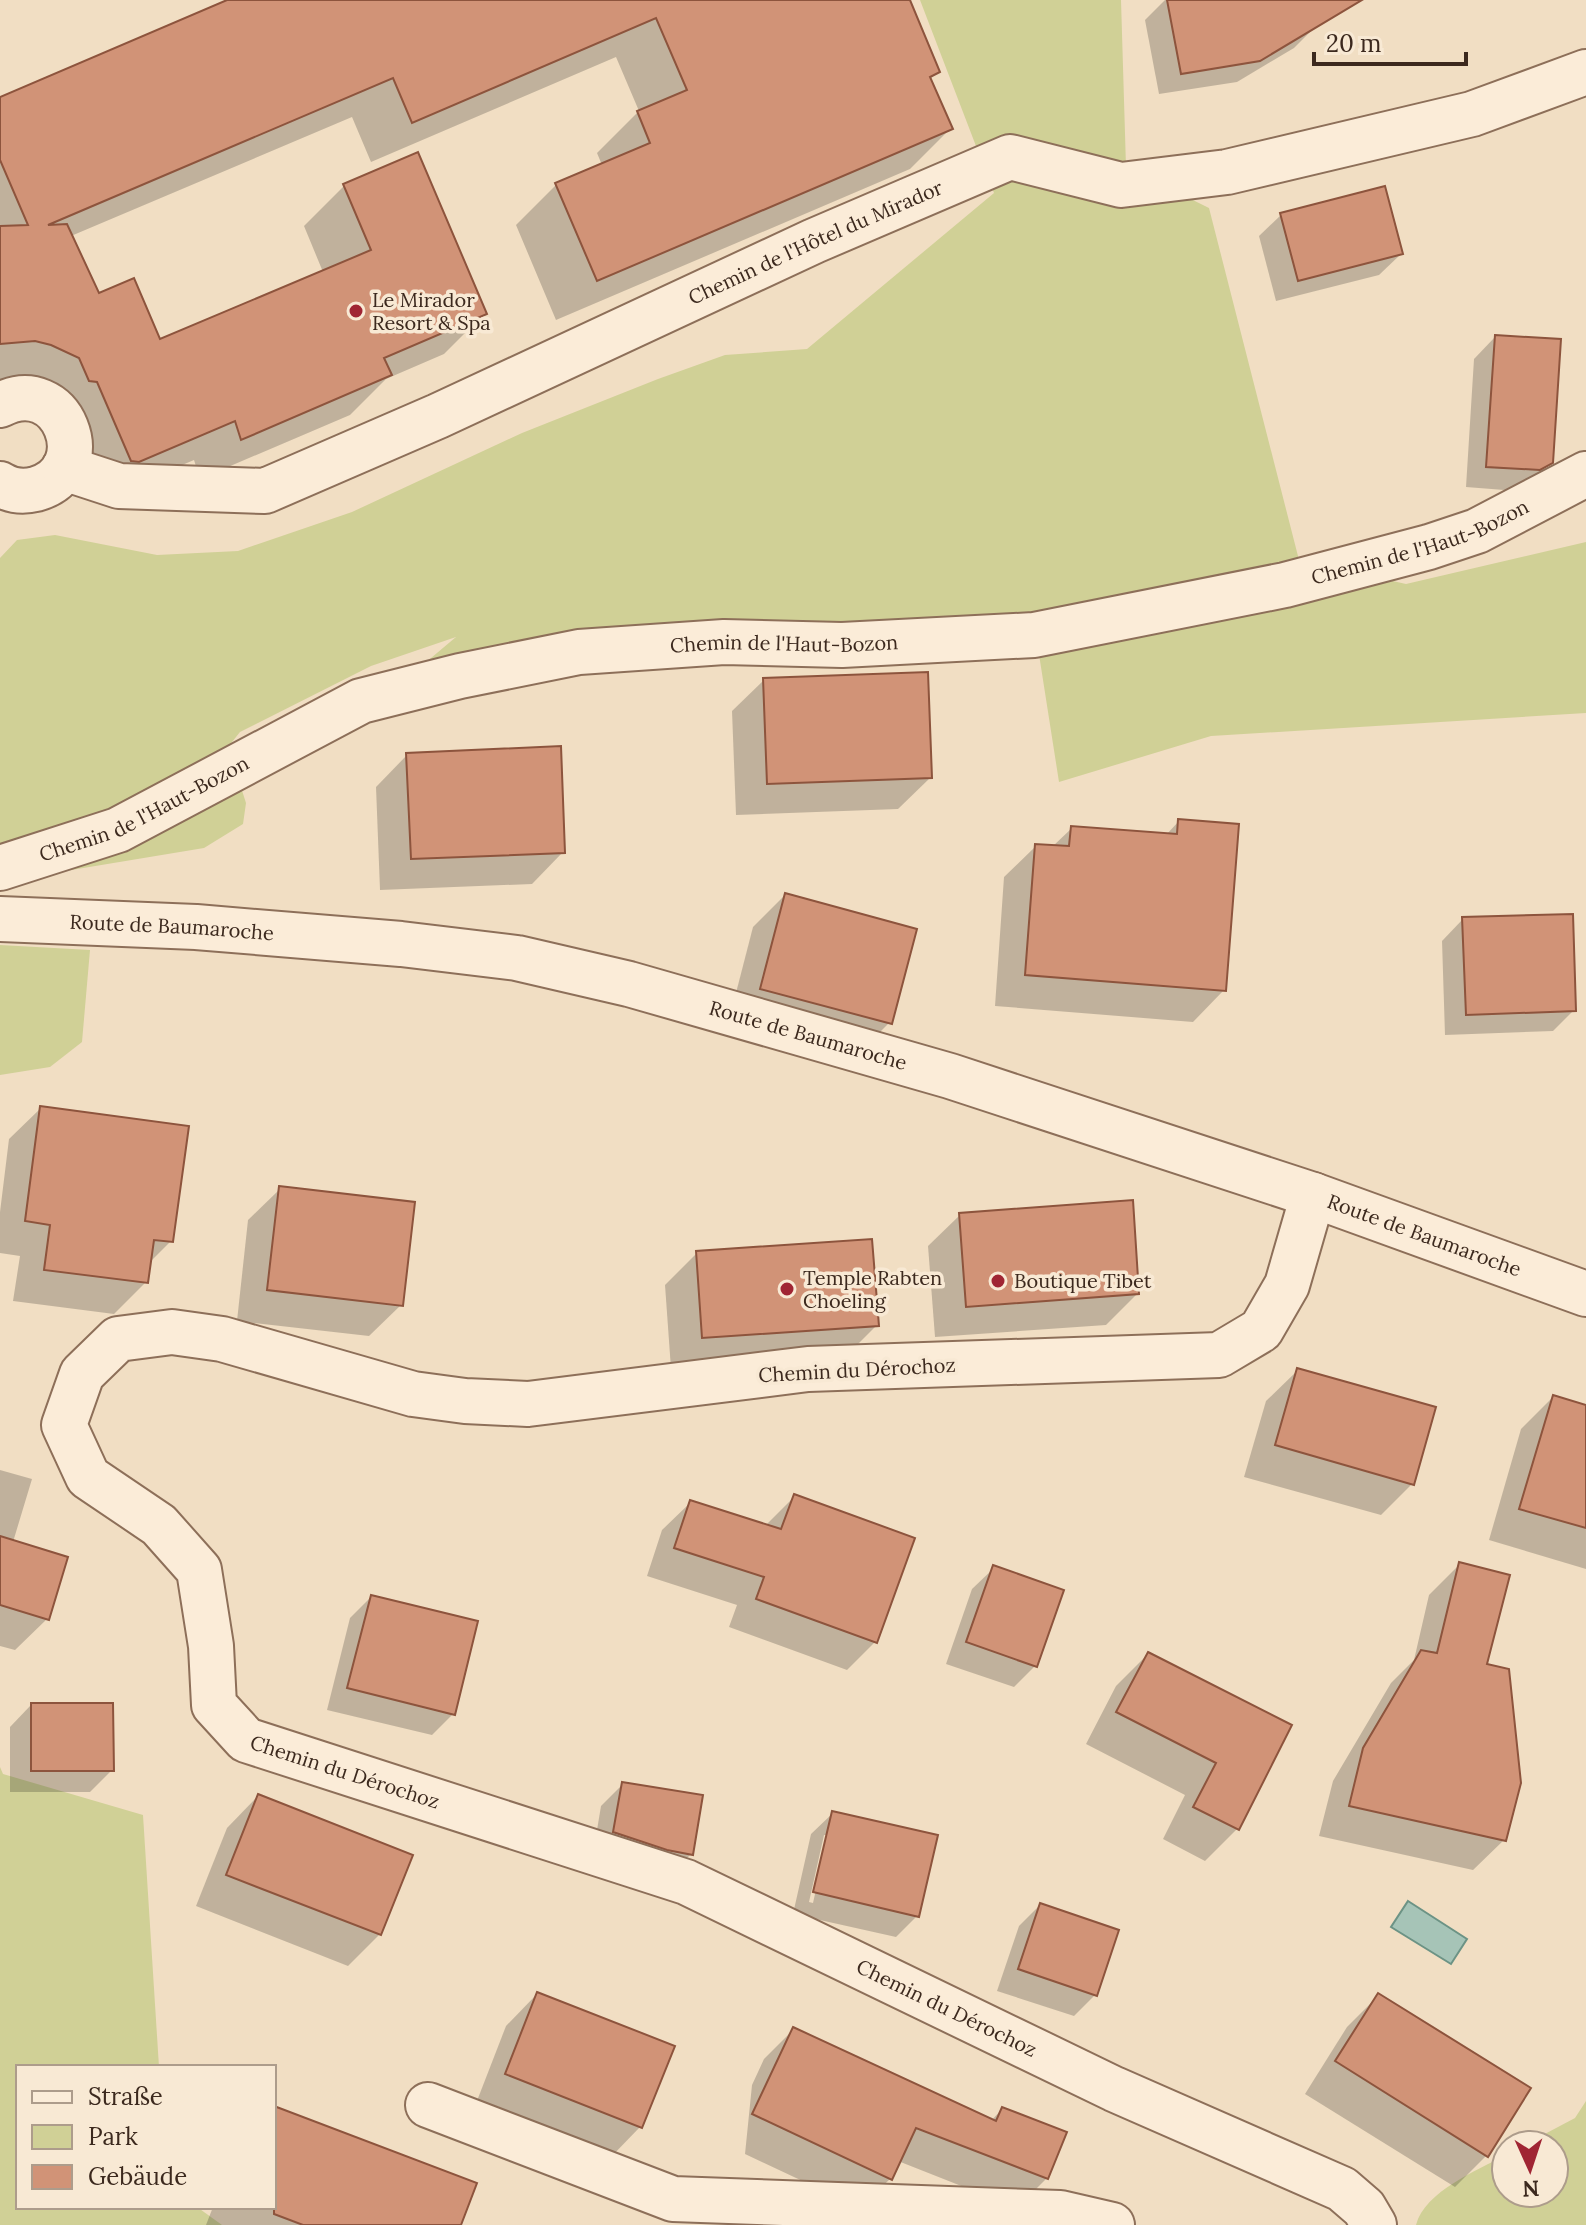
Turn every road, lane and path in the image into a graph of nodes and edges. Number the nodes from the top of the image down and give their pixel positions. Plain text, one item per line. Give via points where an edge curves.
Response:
1 (1586, 72) edge
2 (0, 405) edge
3 (64, 468) junction
4 (1586, 474) edge
5 (0, 484) edge
6 (0, 868) edge
7 (0, 919) edge
8 (1313, 1195) junction
9 (1586, 1294) edge
10 (428, 2105) dead end
11 (1112, 2225) edge
12 (1374, 2225) edge

1 - 3 street, Chemin de l'Hôtel du Mirador via 1472,114 1227,172 1121,185 1010,157 265,491 119,486
2 - 3 street via 33,399 58,413 70,440
3 - 5 street via 56,479 31,490
4 - 6 street, Chemin de l'Haut-Bozon via 1477,531 1429,547 1285,585 1034,635 842,645 724,642 579,652 460,676 361,701 118,830
7 - 8 street, Route de Baumaroche via 196,927 517,958 629,984 950,1076
8 - 9 street, Route de Baumaroche
8 - 12 street, Chemin du Dérochoz via 1287,1285 1261,1330 1219,1355 808,1369 528,1404 413,1394 222,1339 172,1332 118,1339 82,1374 64,1425 88,1477 159,1525 199,1570 214,1705 246,1740 686,1882 1114,2089 1342,2189
10 - 11 street via 673,2199 1060,2213

